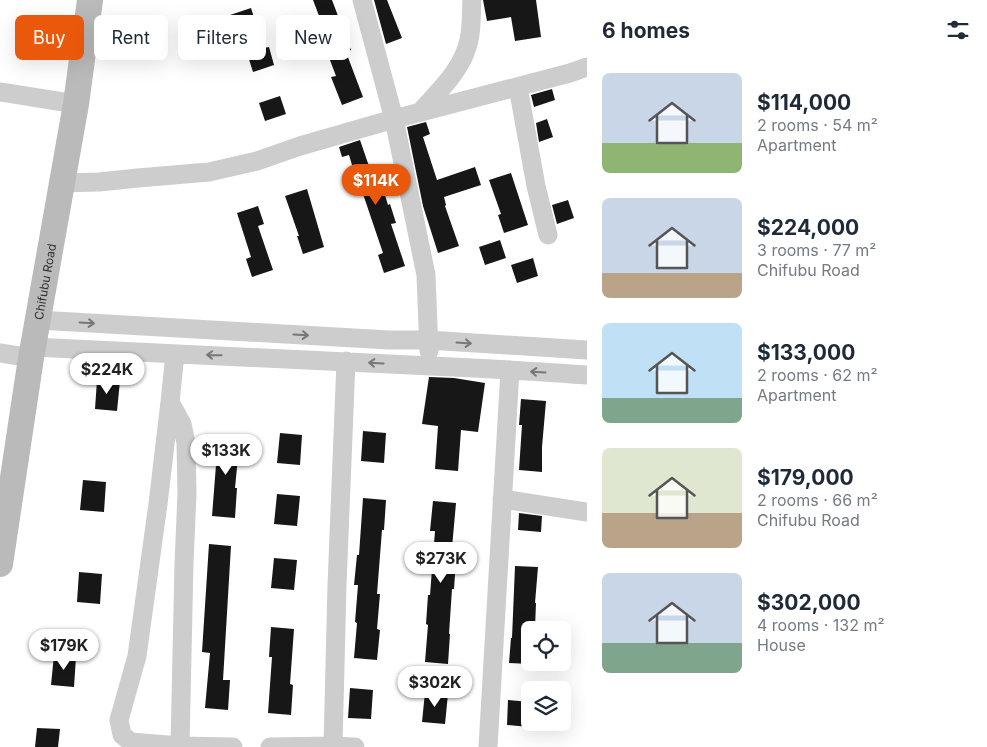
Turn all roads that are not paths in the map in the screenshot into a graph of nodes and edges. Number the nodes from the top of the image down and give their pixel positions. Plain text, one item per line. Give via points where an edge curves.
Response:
1 (90, 0) edge
2 (362, 0) edge
3 (472, 0) edge
4 (587, 67) edge
5 (518, 87) junction
6 (0, 92) edge
7 (76, 104) junction
8 (421, 112) junction
9 (394, 119) junction
10 (62, 183) junction
11 (548, 235) dead end
12 (38, 320) junction
13 (275, 333) junction
14 (428, 340) junction
15 (583, 350) edge
16 (32, 352) junction
17 (0, 353) edge
18 (175, 354) junction
19 (275, 358) junction
20 (346, 361) junction
21 (429, 366) junction
22 (510, 370) junction
23 (582, 374) edge
24 (170, 402) junction
25 (502, 499) junction
26 (587, 512) edge
27 (0, 564) edge
28 (180, 746) edge
29 (333, 746) edge
30 (233, 747) edge
31 (270, 747) edge
32 (355, 747) edge
33 (488, 747) edge

1 - 7 main road, Chifubu Road
2 - 9 street
3 - 8 street via 470,39 463,59
4 - 5 street
5 - 8 street
5 - 11 street
6 - 7 street
7 - 10 main road, Chifubu Road
8 - 9 street
9 - 10 street via 257,161 209,172
9 - 14 street via 426,275
10 - 12 main road, Chifubu Road
12 -> 13 street
12 - 16 main road, Chifubu Road
13 -> 14 street
13 - 19 street
14 -> 15 street
14 - 21 street
15 - 23 street
16 - 17 street
16 - 18 street
16 - 27 main road, Chifubu Road
19 -> 18 street
18 - 24 street
19 - 20 street
21 -> 20 street
20 - 29 street
21 - 22 street
23 -> 22 street
22 - 25 street
24 - 28 street via 182,424 186,443
24 - 28 street via 137,656 120,720 122,735 131,742
25 - 26 street
25 - 33 street
28 - 30 street
29 - 31 street
29 - 32 street

